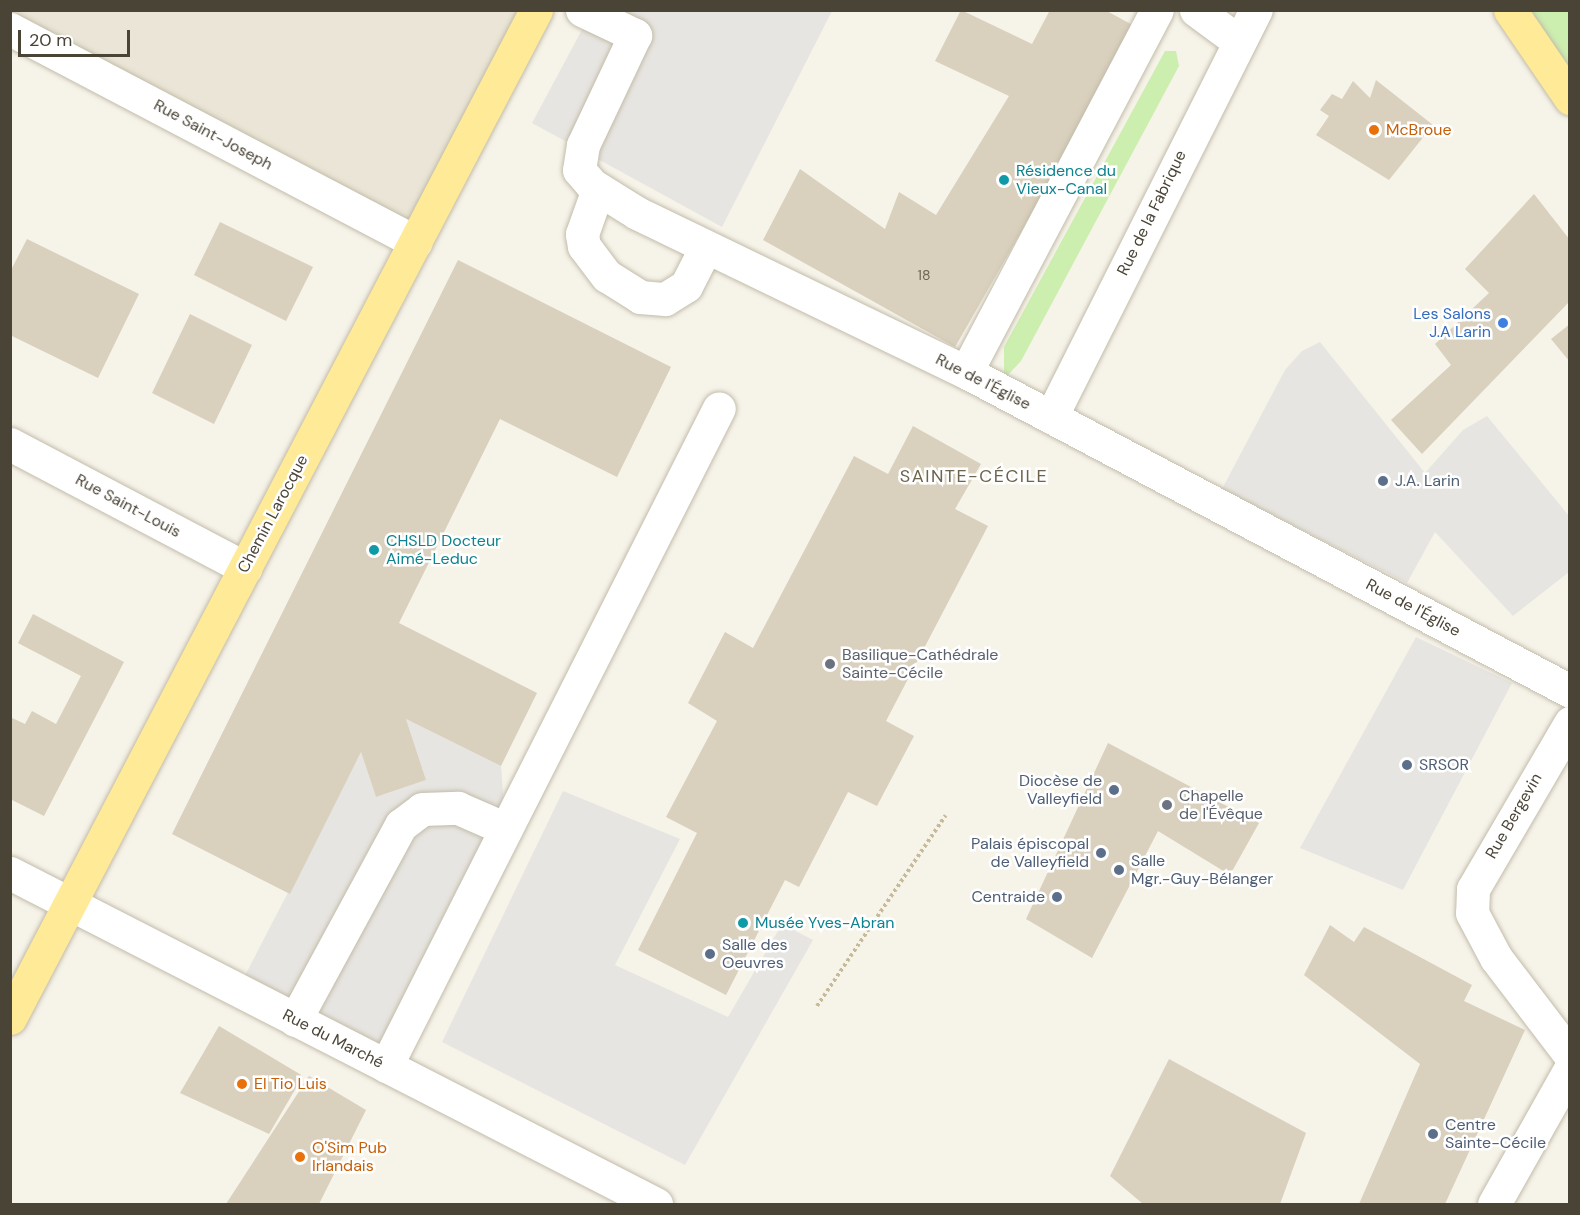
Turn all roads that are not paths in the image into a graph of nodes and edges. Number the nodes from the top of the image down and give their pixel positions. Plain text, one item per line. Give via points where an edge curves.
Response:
1 (536, 10) edge
2 (582, 10) edge
3 (1157, 10) edge
4 (1196, 10) edge
5 (1256, 10) edge
6 (1510, 10) edge
7 (10, 29) edge
8 (1238, 41) junction
9 (1569, 98) edge
10 (598, 189) junction
11 (415, 242) junction
12 (706, 247) junction
13 (966, 372) junction
14 (720, 408) dead end
15 (1051, 417) junction
16 (10, 444) edge
17 (245, 567) junction
18 (1569, 691) edge
19 (1569, 723) edge
20 (506, 829) junction
21 (10, 873) edge
22 (70, 904) junction
23 (10, 1018) edge
24 (295, 1020) junction
25 (1569, 1055) edge
26 (386, 1066) junction
27 (1569, 1069) edge
28 (650, 1203) edge
29 (1494, 1204) edge

1 - 11 main road, Chemin Larocque
2 - 10 street, Rue de l'Église via 634,34 583,145 579,170
3 - 13 street
4 - 8 street
5 - 8 street, Rue de la Fabrique
6 - 9 main road
7 - 11 street, Rue Saint-Joseph
8 - 15 street, Rue de la Fabrique
10 - 12 street, Rue de l'Église
10 - 12 street via 582,234 584,246 607,276 640,297 665,299 686,286
11 - 17 main road, Chemin Larocque
12 - 13 street, Rue de l'Église
13 - 15 street, Rue de l'Église
14 - 20 street
15 - 18 street, Rue de l'Église
16 - 17 street, Rue Saint-Louis
17 - 22 main road, Chemin Larocque
19 - 25 street, Rue Bergevin via 1473,889 1472,913 1496,958
20 - 24 street via 458,808 422,809 401,825
20 - 26 street
21 - 22 street, Rue du Marché
22 - 23 main road, Chemin Larocque
22 - 24 street, Rue du Marché
24 - 26 street, Rue du Marché
26 - 28 street, Rue du Marché
27 - 29 street

